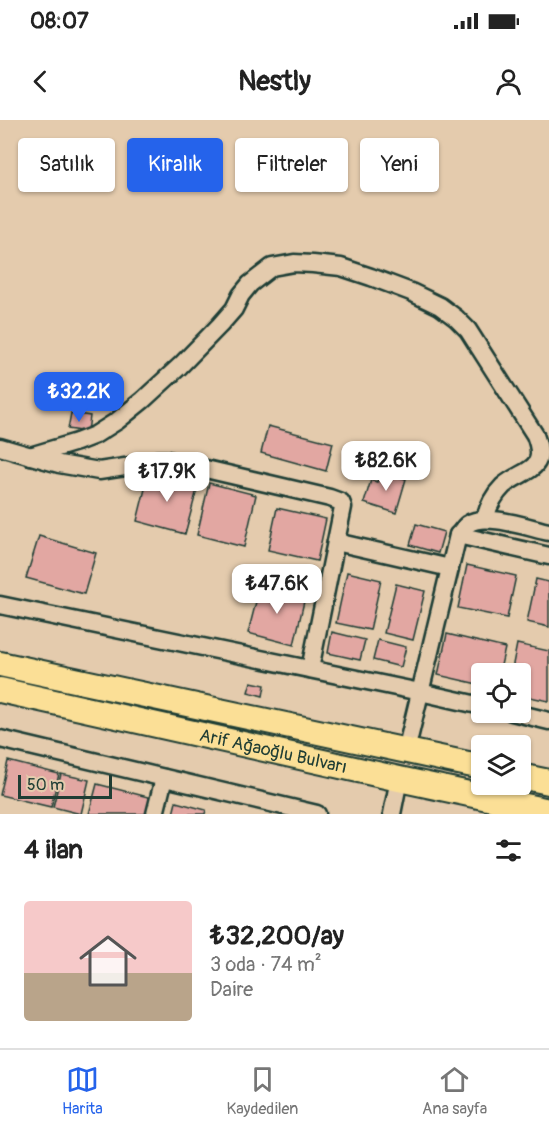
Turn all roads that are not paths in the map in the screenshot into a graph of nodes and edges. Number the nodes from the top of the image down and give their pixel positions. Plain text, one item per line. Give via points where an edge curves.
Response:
1 (0, 447) edge
2 (30, 456) junction
3 (485, 519) junction
4 (549, 532) edge
5 (458, 535) junction
6 (336, 542) junction
7 (549, 556) edge
8 (450, 568) junction
9 (0, 605) edge
10 (0, 663) edge
11 (310, 669) junction
12 (0, 690) edge
13 (420, 692) junction
14 (471, 704) edge
15 (531, 717) edge
16 (549, 721) edge
17 (0, 739) edge
18 (406, 751) junction
19 (471, 765) edge
20 (164, 778) junction
21 (531, 778) edge
22 (399, 779) junction
23 (549, 782) edge
24 (549, 811) edge
25 (155, 814) edge
26 (317, 814) edge
27 (392, 814) edge

1 - 2 street
2 - 3 street via 95,435 117,421 180,366 234,309 250,284 272,267 294,263 341,267 426,299 456,318 468,330 535,435 540,446 538,464 504,485
2 - 6 street via 99,471 167,460 330,498 344,507
3 - 4 street
3 - 5 street via 467,525
5 - 7 street
5 - 8 street
6 - 8 street
6 - 11 street
8 - 13 street
9 - 11 street
10 - 18 highway, Arif Ağaoğlu Bulvarı
11 - 13 street
12 - 22 highway, Arif Ağaoğlu Bulvarı
13 - 14 street
13 - 18 street
15 - 16 street
17 - 20 street
18 - 19 highway, Arif Ağaoğlu Bulvarı
20 - 25 street
20 - 26 street
21 - 23 highway
22 - 24 highway, Arif Ağaoğlu Bulvarı
22 - 27 street

